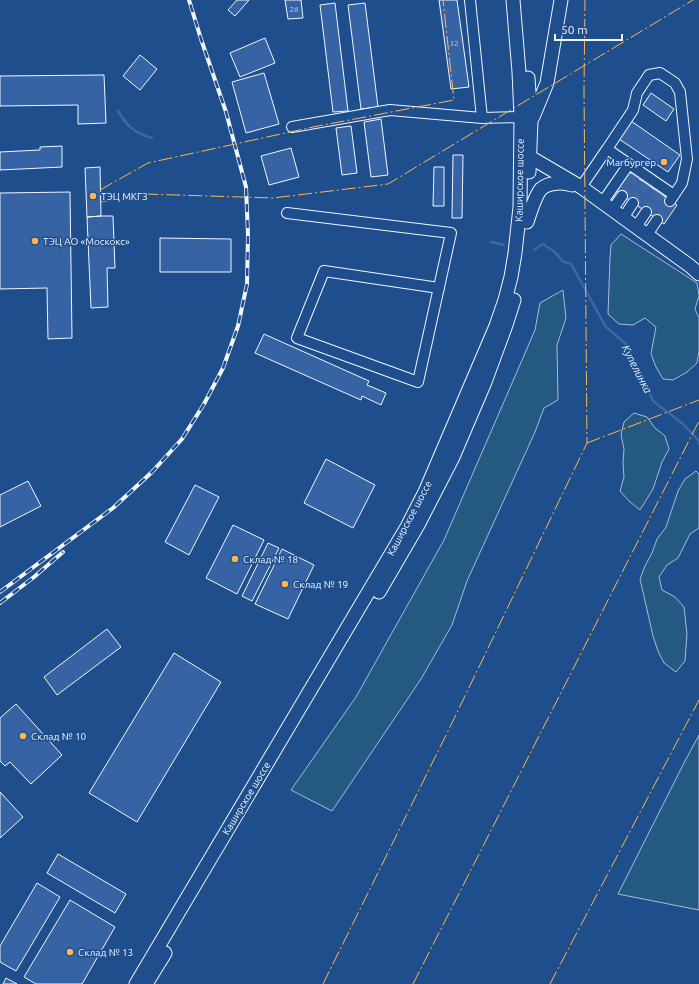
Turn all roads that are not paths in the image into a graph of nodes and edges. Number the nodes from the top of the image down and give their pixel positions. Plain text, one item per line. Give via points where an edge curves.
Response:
1 (470, 0) edge
2 (513, 0) edge
3 (522, 0) edge
4 (561, 0) edge
5 (482, 118) junction
6 (526, 119) junction
7 (292, 127) dead end
8 (607, 149) junction
9 (530, 157) junction
10 (629, 164) junction
11 (581, 187) junction
12 (622, 196) tunnel mouth
13 (633, 203) tunnel mouth
14 (607, 206) junction
15 (646, 212) tunnel mouth
16 (287, 213) dead end
17 (623, 218) junction
18 (657, 220) tunnel mouth
19 (527, 222) junction
20 (636, 227) junction
21 (647, 235) junction
22 (696, 270) edge
23 (439, 288) junction
24 (136, 984) edge
25 (146, 984) edge

1 - 5 lane
2 - 6 main road, Каширское шоссе
3 - 6 main road, Каширское шоссе
4 - 6 main road via 546,83
5 - 6 lane
5 - 7 lane via 390,110
6 - 9 main road, Каширское шоссе
6 - 24 main road, Каширское шоссе via 515,253 505,300 425,492 391,554
8 - 10 lane
8 - 10 lane via 633,110 637,93 650,75 660,73 665,76 675,83 680,92 687,159 682,183 672,198 637,173
8 - 11 lane
9 - 11 main road
9 - 19 main road, Каширское шоссе
10 - 14 lane
11 - 14 main road
11 - 19 main road via 558,183 548,185 541,190 534,202
12 - 14 lane
13 - 17 lane
14 - 17 main road
15 - 20 lane
16 - 23 lane via 451,233
17 - 20 main road
18 - 21 lane
19 - 25 main road, Каширское шоссе via 520,274 508,320 485,382 418,526
20 - 21 main road
21 - 22 main road
23 - 23 lane via 418,382 297,338 324,271

